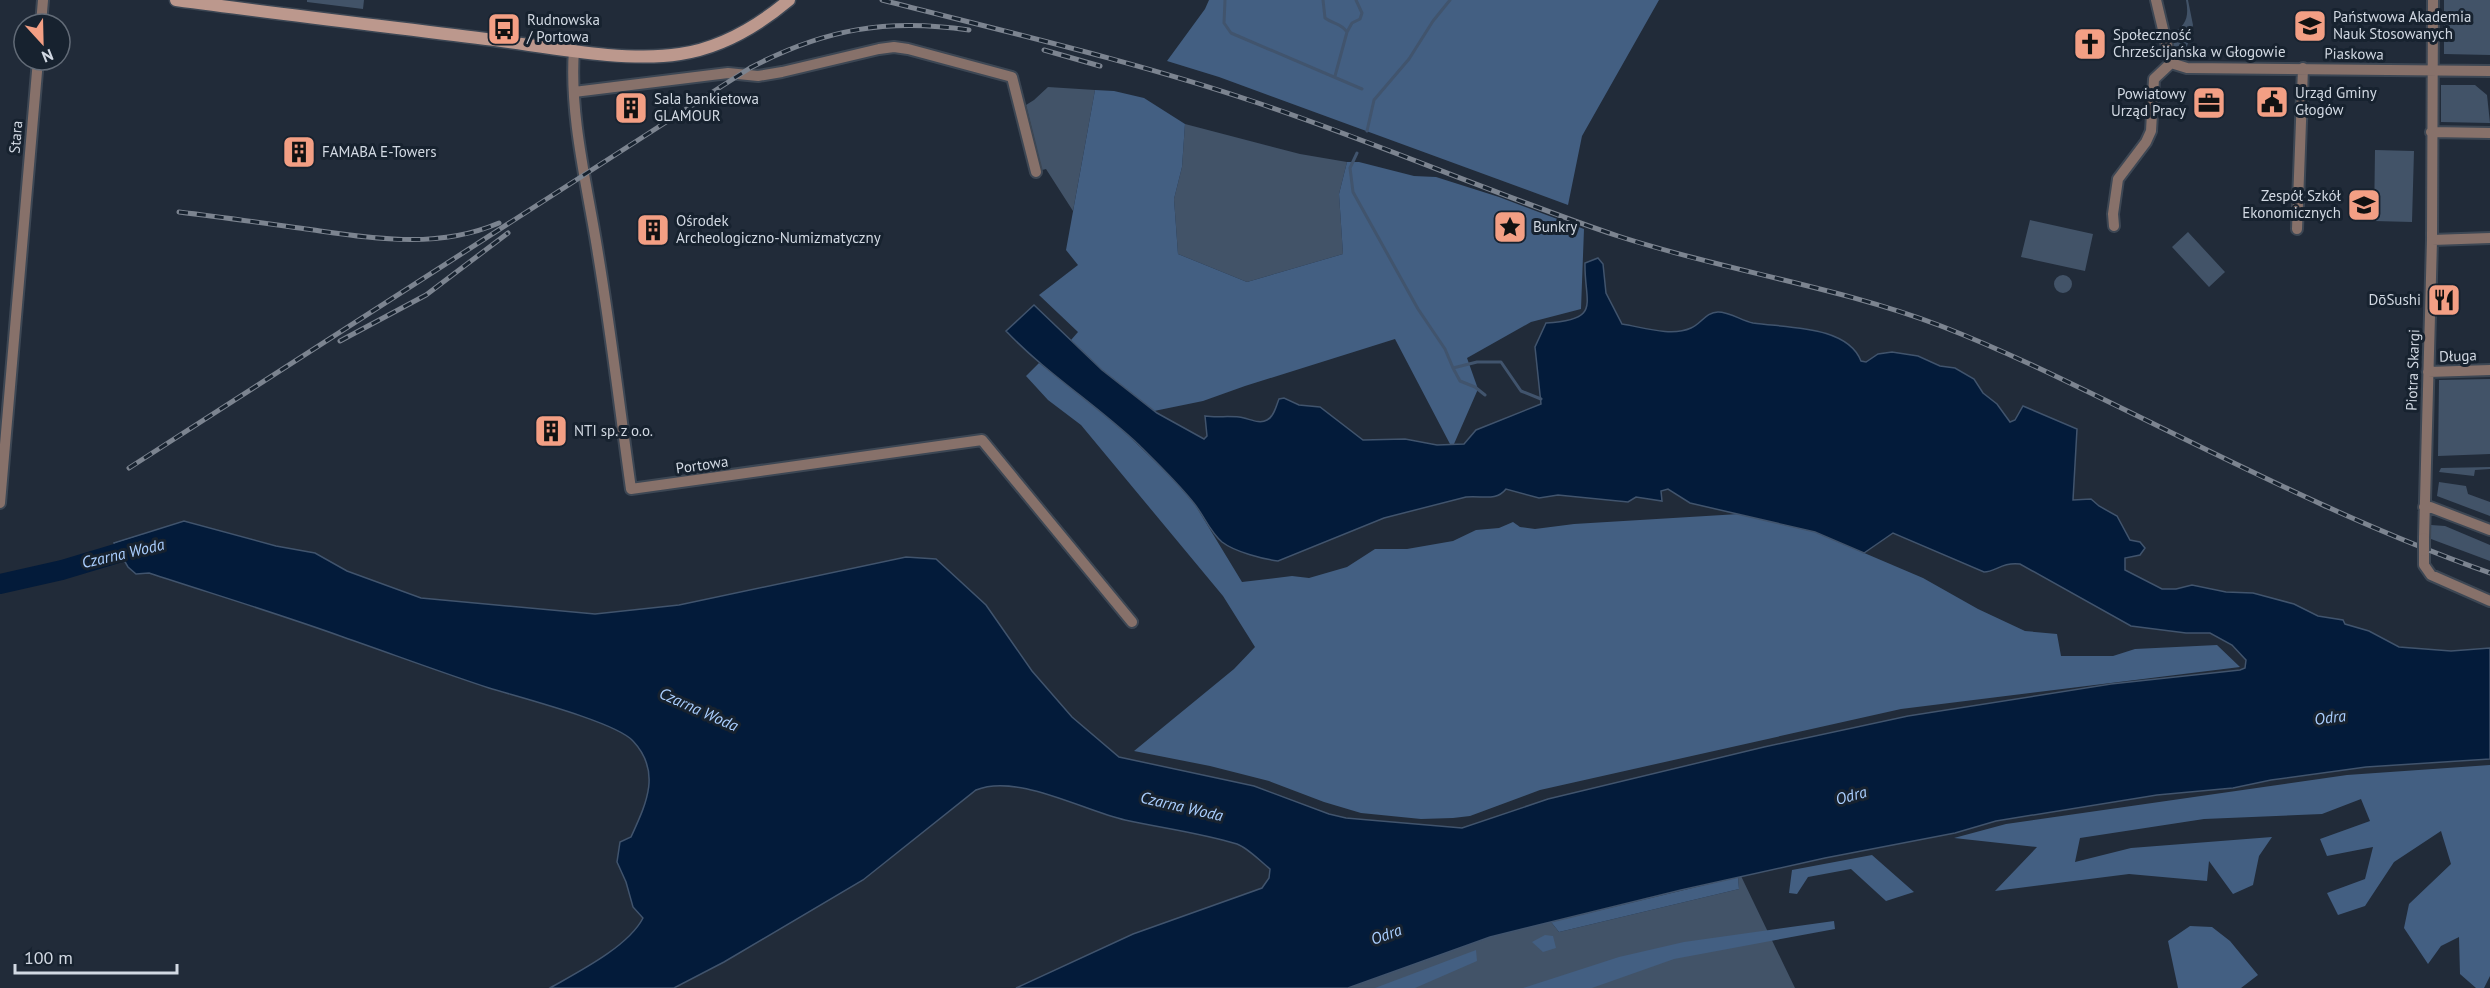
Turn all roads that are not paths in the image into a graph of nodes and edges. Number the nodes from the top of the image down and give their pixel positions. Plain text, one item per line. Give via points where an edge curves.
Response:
1 (176, 0) edge
2 (789, 0) edge
3 (2156, 0) edge
4 (2433, 0) edge
5 (574, 50) junction
6 (2171, 63) junction
7 (2303, 68) junction
8 (2431, 71) junction
9 (2490, 71) edge
10 (37, 72) edge
11 (574, 92) junction
12 (2431, 132) junction
13 (2490, 133) edge
14 (1036, 172) dead end
15 (2115, 226) dead end
16 (2297, 229) dead end
17 (2490, 238) edge
18 (2432, 240) junction
19 (2490, 370) edge
20 (2428, 372) junction
21 (3, 431) edge
22 (0, 503) edge
23 (2424, 507) junction
24 (2490, 530) edge
25 (2490, 601) edge
26 (1132, 622) dead end

1 - 5 main road
2 - 5 main road via 749,29 704,49 657,56
3 - 6 street
4 - 8 street, Piotra Skargi
5 - 11 street, Portowa
6 - 7 street, Piaskowa via 2187,68
6 - 15 street via 2154,78 2149,136 2118,179
7 - 8 street, Piaskowa
7 - 16 street
8 - 9 street, Piaskowa
8 - 12 street, Piotra Skargi
10 - 21 street, Stara
11 - 14 street via 728,73 758,76 879,48 908,48 1012,77
11 - 26 street, Portowa via 632,489 982,440
12 - 13 street
12 - 18 street, Piotra Skargi
17 - 18 street
18 - 20 street, Piotra Skargi
19 - 20 street, Długa
20 - 23 street, Piotra Skargi
21 - 22 street, Stara
23 - 24 street
23 - 25 street, Piotra Skargi, bridge via 2424,565 2431,575

